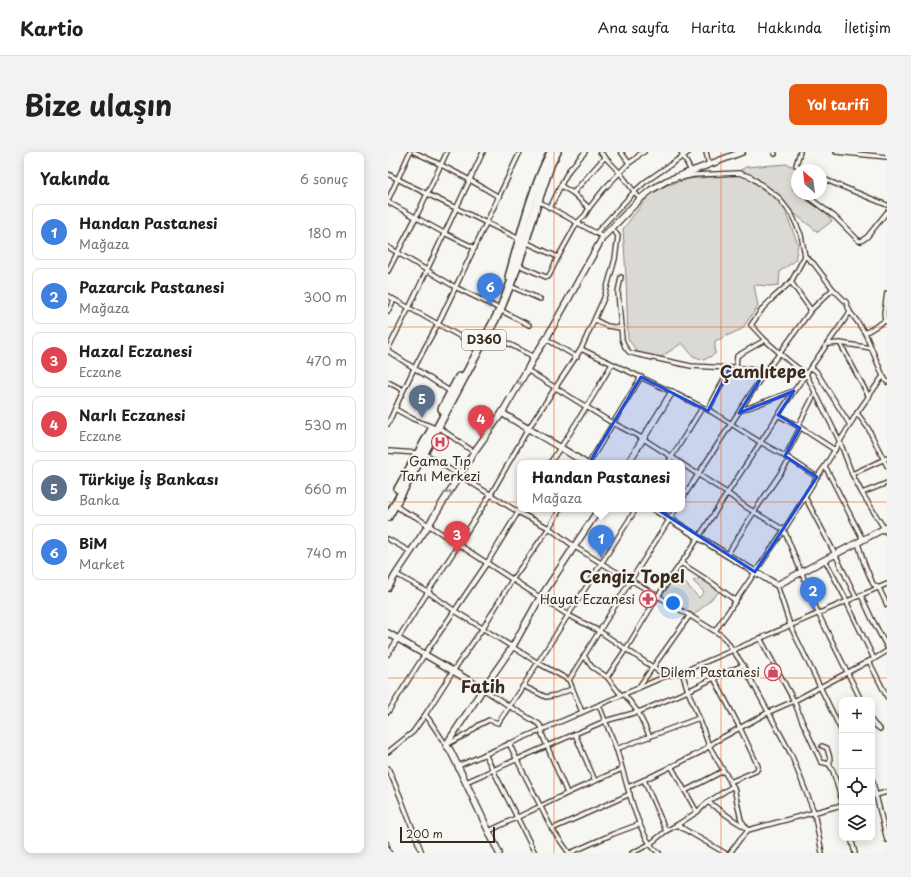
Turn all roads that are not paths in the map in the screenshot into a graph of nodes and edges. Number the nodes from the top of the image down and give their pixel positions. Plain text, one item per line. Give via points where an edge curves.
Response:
1 (410, 152) edge
2 (414, 152) edge
3 (447, 152) edge
4 (483, 152) edge
5 (520, 152) edge
6 (551, 152) edge
7 (558, 152) edge
8 (586, 152) edge
9 (600, 152) edge
10 (620, 152) edge
11 (642, 152) edge
12 (689, 152) edge
13 (706, 152) edge
14 (742, 152) edge
15 (800, 152) edge
16 (836, 152) edge
17 (682, 154) edge
18 (605, 157) junction
19 (887, 157) edge
20 (629, 163) junction
21 (441, 164) junction
22 (796, 164) edge
23 (709, 165) junction
24 (691, 171) junction
25 (620, 173) junction
26 (388, 174) edge
27 (398, 179) junction
28 (470, 180) junction
29 (827, 180) edge
30 (666, 181) junction
31 (561, 186) junction
32 (634, 192) junction
33 (573, 193) junction
34 (427, 194) junction
35 (499, 196) junction
36 (640, 199) junction
37 (812, 200) edge
38 (388, 201) edge
39 (538, 201) junction
40 (887, 205) edge
41 (550, 208) junction
42 (589, 208) junction
43 (456, 209) junction
44 (887, 212) edge
45 (416, 217) junction
46 (487, 223) junction
47 (577, 223) junction
48 (612, 228) junction
49 (444, 233) junction
50 (596, 233) junction
51 (603, 237) junction
52 (522, 241) junction
53 (388, 247) edge
54 (475, 248) junction
55 (398, 253) junction
56 (558, 256) junction
57 (805, 256) junction
58 (518, 265) junction
59 (426, 270) junction
60 (388, 271) edge
61 (621, 277) dead end
62 (791, 282) junction
63 (510, 286) junction
64 (455, 287) junction
65 (833, 289) junction
66 (887, 293) edge
67 (388, 296) edge
68 (394, 300) junction
69 (540, 300) dead end
70 (409, 308) junction
71 (499, 309) junction
72 (812, 310) junction
73 (388, 311) edge
74 (850, 312) junction
75 (595, 320) junction
76 (886, 321) edge
77 (438, 324) junction
78 (529, 325) dead end
79 (621, 328) junction
80 (488, 333) junction
81 (866, 333) junction
82 (546, 340) junction
83 (765, 340) junction
84 (840, 343) junction
85 (827, 344) junction
86 (477, 346) junction
87 (871, 348) junction
88 (581, 349) junction
89 (388, 350) edge
90 (780, 353) junction
91 (534, 357) junction
92 (577, 357) junction
93 (612, 364) junction
94 (736, 367) junction
95 (730, 368) junction
96 (810, 368) junction
97 (414, 369) junction
98 (527, 370) junction
99 (765, 372) junction
100 (806, 374) junction
101 (883, 376) junction
102 (641, 377) junction
103 (388, 382) edge
104 (887, 382) edge
105 (556, 389) junction
106 (403, 390) junction
107 (794, 391) junction
108 (451, 392) junction
109 (672, 392) junction
110 (815, 393) junction
111 (869, 397) junction
112 (587, 407) junction
113 (395, 408) junction
114 (702, 408) junction
115 (708, 410) junction
116 (740, 411) junction
117 (502, 412) junction
118 (857, 414) junction
119 (778, 415) junction
120 (389, 419) edge
121 (613, 423) junction
122 (388, 424) edge
123 (731, 424) junction
124 (850, 425) junction
125 (436, 427) junction
126 (799, 427) junction
127 (528, 430) junction
128 (642, 438) junction
129 (760, 442) junction
130 (840, 442) junction
131 (561, 447) junction
132 (835, 450) junction
133 (388, 451) edge
134 (474, 452) junction
135 (421, 453) junction
136 (785, 456) junction
137 (672, 458) junction
138 (790, 459) junction
139 (885, 459) edge
140 (552, 460) edge
141 (580, 460) edge
142 (591, 460) edge
143 (630, 460) edge
144 (676, 460) edge
145 (685, 465) edge
146 (825, 466) junction
147 (887, 466) edge
148 (699, 474) junction
149 (852, 474) junction
150 (460, 476) junction
151 (817, 477) junction
152 (887, 483) edge
153 (727, 493) junction
154 (862, 493) junction
155 (491, 494) junction
156 (685, 495) edge
157 (805, 497) junction
158 (391, 506) edge
159 (517, 509) edge
160 (518, 512) edge
161 (522, 512) edge
162 (558, 512) edge
163 (597, 512) edge
164 (634, 512) edge
165 (658, 512) edge
166 (674, 512) edge
167 (754, 512) junction
168 (388, 518) edge
169 (669, 519) junction
170 (428, 526) junction
171 (549, 528) junction
172 (784, 530) junction
173 (886, 530) edge
174 (699, 537) junction
175 (388, 539) edge
176 (860, 541) junction
177 (458, 545) junction
178 (575, 547) junction
179 (411, 552) junction
180 (835, 554) junction
181 (727, 556) junction
182 (824, 560) junction
183 (487, 563) junction
184 (681, 563) junction
185 (601, 564) junction
186 (755, 572) junction
187 (802, 573) junction
188 (396, 574) junction
189 (512, 580) junction
190 (631, 580) junction
191 (887, 584) edge
192 (777, 586) junction
193 (388, 588) edge
194 (879, 588) junction
195 (428, 592) junction
196 (658, 596) junction
197 (861, 596) junction
198 (856, 597) junction
199 (541, 598) junction
200 (736, 601) junction
201 (847, 601) junction
202 (887, 605) edge
203 (455, 611) junction
204 (818, 613) junction
205 (568, 615) junction
206 (690, 615) junction
207 (790, 625) junction
208 (483, 628) junction
209 (599, 631) junction
210 (715, 631) junction
211 (388, 633) edge
212 (760, 638) junction
213 (398, 639) junction
214 (513, 646) junction
215 (887, 647) edge
216 (626, 649) junction
217 (733, 650) junction
218 (887, 651) edge
219 (388, 654) edge
220 (425, 654) junction
221 (584, 656) junction
222 (874, 659) junction
223 (869, 661) junction
224 (538, 663) junction
225 (743, 665) junction
226 (652, 668) junction
227 (453, 671) junction
228 (682, 672) junction
229 (847, 673) junction
230 (666, 676) junction
231 (607, 677) junction
232 (714, 678) junction
233 (569, 680) junction
234 (524, 686) junction
235 (821, 687) junction
236 (638, 688) junction
237 (572, 689) junction
238 (483, 690) junction
239 (688, 691) junction
240 (623, 695) junction
241 (887, 696) edge
242 (859, 697) edge
243 (794, 701) junction
244 (599, 705) junction
245 (509, 706) junction
246 (388, 712) edge
247 (582, 712) junction
248 (638, 712) junction
249 (769, 712) junction
250 (425, 715) junction
251 (700, 718) junction
252 (605, 721) junction
253 (875, 725) edge
254 (839, 726) edge
255 (740, 728) junction
256 (543, 729) junction
257 (880, 729) dead end
258 (575, 734) junction
259 (650, 737) junction
260 (509, 743) junction
261 (446, 745) junction
262 (547, 746) junction
263 (709, 746) junction
264 (822, 746) dead end
265 (616, 749) junction
266 (388, 752) edge
267 (485, 754) junction
268 (516, 760) junction
269 (829, 764) junction
270 (458, 766) junction
271 (671, 766) junction
272 (388, 768) edge
273 (622, 769) junction
274 (493, 770) junction
275 (724, 771) junction
276 (644, 780) junction
277 (595, 781) junction
278 (466, 782) junction
279 (730, 782) junction
280 (732, 786) junction
281 (628, 787) junction
282 (839, 790) edge
283 (685, 791) junction
284 (887, 792) edge
285 (567, 793) junction
286 (630, 794) junction
287 (875, 796) edge
288 (875, 798) edge
289 (708, 802) junction
290 (540, 806) junction
291 (839, 806) edge
292 (697, 812) junction
293 (814, 812) junction
294 (517, 818) junction
295 (885, 823) edge
296 (640, 824) junction
297 (677, 825) junction
298 (552, 829) junction
299 (747, 829) junction
300 (489, 831) junction
301 (666, 831) junction
302 (887, 840) edge
303 (852, 841) edge
304 (650, 844) junction
305 (422, 853) edge
306 (499, 853) edge
307 (535, 853) edge
308 (569, 853) edge
309 (632, 853) edge
310 (659, 853) edge
311 (725, 853) edge
312 (730, 853) edge
313 (822, 853) edge
314 (855, 853) edge

1 - 27 street
2 - 21 street
3 - 21 street
4 - 28 street
5 - 35 street
6 - 52 highway, D360 via 531,201
7 - 39 highway, D360
8 - 31 street via 569,170
9 - 18 street
10 - 20 street
11 - 20 street
12 - 17 street
13 - 23 street
14 - 23 street
15 - 22 street
16 - 19 street
17 - 24 street
17 - 32 street
18 - 25 street
18 - 33 street
20 - 25 street
21 - 28 street
21 - 34 street
23 - 24 street
24 - 30 street
25 - 32 street
25 - 42 street
26 - 27 street
27 - 34 street
27 - 38 street
28 - 35 street
28 - 43 street
29 - 40 street
30 - 36 street
30 - 57 street via 693,175 739,173 751,177 778,197 792,215 801,236
31 - 33 street
31 - 41 street
32 - 36 street
32 - 50 street
33 - 42 street
34 - 43 street
34 - 45 street
35 - 46 street
36 - 48 street
37 - 44 street via 835,217 859,241 867,237
38 - 45 street
39 - 41 street
39 - 52 highway, D360
41 - 47 street
42 - 47 street
43 - 46 street
43 - 49 street
45 - 49 street
45 - 55 street
46 - 52 street
46 - 54 street
47 - 50 street
47 - 56 street
48 - 51 street
48 - 75 street via 618,236 615,259
49 - 54 street
49 - 59 street
50 - 51 street
51 - 82 street
52 - 56 street
52 - 58 highway, D360
52 - 71 highway, D360
53 - 55 street
54 - 64 street
55 - 59 street
55 - 60 street
56 - 58 street via 548,277
57 - 62 street
57 - 65 street
58 - 63 highway, D360
59 - 64 street
59 - 70 street
61 - 79 street via 618,292
62 - 72 street
62 - 83 street via 763,308 751,325
63 - 69 street
63 - 71 highway, D360
64 - 71 street
64 - 77 street
65 - 72 street
65 - 74 street via 846,302
66 - 76 street via 884,313
67 - 68 street
68 - 70 street
68 - 73 street
70 - 77 street
70 - 89 street
71 - 78 street
71 - 80 highway, D360
71 - 86 highway, D360
72 - 90 street
74 - 81 street
74 - 85 street
75 - 79 street via 607,326
75 - 88 street
76 - 81 street
77 - 86 street
77 - 97 street
79 - 95 street via 625,347 635,354 691,366
80 - 91 street
80 - 125 highway, D360
81 - 87 street
82 - 91 street
82 - 92 street
83 - 90 street
83 - 94 street via 737,356
84 - 85 street
84 - 87 street
84 - 111 street
85 - 96 street
86 - 108 highway, D360
87 - 101 street
88 - 92 street
88 - 93 street
89 - 97 street
90 - 99 street
90 - 100 street
91 - 98 street
92 - 105 street
93 - 102 street
93 - 112 street
94 - 95 street
94 - 99 street
95 - 115 street
96 - 100 street
96 - 124 street via 816,371
97 - 106 street
97 - 108 street
98 - 105 street
117 -> 98 street
99 - 116 street
100 - 107 street
100 - 110 street
101 - 104 street
101 - 111 street
102 - 109 street
102 - 121 street
103 - 106 street
105 - 112 street
105 - 127 street
106 - 113 street
107 - 116 street
107 - 119 street
108 - 125 highway, D360
109 - 114 street
109 - 128 street
110 - 126 street
110 - 130 street
111 - 118 street
112 - 121 street
112 - 131 street
113 - 120 street
113 - 125 street via 413,419
114 - 115 street
114 - 137 street
115 - 123 street
116 - 123 street
117 - 127 street
117 - 134 street
118 - 124 street
118 - 139 street
119 - 126 street
119 - 129 street
120 - 122 street
121 - 128 street
121 - 142 street
123 - 129 street
123 - 148 street
124 - 130 street
125 - 134 street
125 - 135 highway, D360
126 - 132 street
126 - 136 street
127 - 131 street
127 - 155 street
128 - 137 street
128 - 143 street
129 - 136 street
129 - 153 street
130 - 132 street
130 - 149 street
131 - 140 street
131 - 141 street
132 - 146 street
133 - 135 street
134 - 150 street
135 - 150 street
135 - 158 highway, D360
136 - 138 street
137 - 144 street
138 - 151 street
138 - 167 street
139 - 147 street
139 - 149 street
145 - 148 street
146 - 151 street
146 - 176 street
148 - 153 street
148 - 156 street
149 - 154 street
150 - 155 street
170 -> 150 street
151 - 157 street
152 - 154 street
153 - 167 street
153 - 174 street
154 - 173 street
155 - 159 street
155 - 177 street
157 - 172 street
157 - 180 street
158 - 168 highway, D360
158 - 170 street via 416,517
160 - 183 street
161 - 171 street
162 - 171 street
163 - 178 street
164 - 185 street
165 - 169 street
166 - 169 street
167 - 172 street
167 - 181 street
169 - 174 street
169 - 190 street
170 - 177 street
170 - 179 street
171 - 178 street
171 - 189 street
172 - 186 street
172 - 187 street
173 - 176 street
174 - 181 street
174 - 184 street
175 - 179 street
176 - 180 street
176 - 194 street via 864,563 873,584
177 - 183 street
177 - 195 street
178 - 185 street
178 - 199 street
179 - 188 street
180 - 182 street
180 - 198 street
181 - 186 street
182 - 187 street
182 - 201 street
183 - 189 street
183 - 203 street
184 - 196 street
184 - 200 street
185 - 190 street
185 - 205 street
186 - 192 street
186 - 200 street
187 - 192 street
187 - 204 street
188 - 193 street
188 - 195 street
189 - 199 street
189 - 208 street
190 - 196 street
190 - 209 street
191 - 194 street
192 - 207 street
194 - 197 street
194 - 202 street
195 - 203 street
195 - 213 street
196 - 206 street
196 - 216 street
197 - 198 street
197 - 215 street
198 - 201 street
199 - 205 street
199 - 214 street
200 - 210 street
201 - 204 street
201 - 222 street
203 - 208 street
203 - 220 street
204 - 207 street
204 - 229 street
205 - 209 street
205 - 224 street
206 - 210 street
206 - 226 street
207 - 212 street
207 - 235 street
208 - 214 street
208 - 227 street
209 - 216 street
209 - 221 street
210 - 217 street
211 - 213 street
212 - 217 street
212 - 243 street
213 - 219 street
213 - 220 street
214 - 224 street
214 - 238 street
216 - 226 street
216 - 231 street
217 - 225 street
217 - 228 street
218 - 222 street
220 - 227 street
220 - 246 street
221 - 231 street via 592,667
221 - 233 street
222 - 223 street
223 - 229 street
223 - 241 street
224 - 233 street
224 - 234 street
225 - 232 street
225 - 249 street
226 - 230 street
226 - 236 street
227 - 238 street
227 - 250 street
228 - 230 street
228 - 239 street
229 - 235 street
229 - 242 street
230 - 236 street
231 - 240 street
232 - 239 street
232 - 255 street
233 - 237 street
234 - 237 street via 546,697
234 - 245 street
235 - 243 street
235 - 254 street
236 - 240 street
237 - 247 street
238 - 245 street
238 - 261 street
239 - 248 street
239 - 251 street
240 - 244 street
240 - 248 street
243 - 249 street
243 - 269 street via 821,762
244 - 247 street
244 - 252 street
245 - 256 street
245 - 261 street via 498,723 489,720
247 - 256 street
248 - 252 street
248 - 259 street
249 - 255 street
249 - 293 street
250 - 261 street
250 - 266 street via 413,732
251 - 259 street
251 - 263 street
252 - 258 street
252 - 265 street
253 - 257 street
255 - 263 street
255 - 279 street via 758,768
256 - 260 street
256 - 262 street via 542,734
258 - 262 street
258 - 277 street
259 - 265 street
260 - 267 street
260 - 268 street
261 - 270 street
262 - 268 street
262 - 285 street
263 - 271 street
263 - 275 street
264 - 269 street via 827,748
265 - 273 street
267 - 270 street
267 - 274 street
268 - 274 street
268 - 290 street
269 - 282 street via 834,771
270 - 278 street
271 - 276 street
271 - 283 street
272 - 305 street
273 - 277 street
273 - 281 street
274 - 278 street
274 - 294 street
275 - 279 street
275 - 283 street
276 - 281 street
276 - 301 street
277 - 285 street
278 - 300 street
279 - 280 street
280 - 289 street
280 - 299 street via 741,820
281 - 286 street
283 - 292 street
284 - 287 street
285 - 290 street
286 - 296 street
286 - 298 street
288 - 295 street
289 - 292 street
289 - 299 street
290 - 294 street
290 - 298 street
291 - 293 street
292 - 297 street
293 - 299 street
293 - 313 street
294 - 300 street
294 - 307 street
295 - 302 street
296 - 304 street
296 - 308 street
297 - 301 street
297 - 311 street
298 - 308 street
299 - 312 street
300 - 306 street
301 - 304 street
303 - 314 street
304 - 309 street
304 - 310 street

